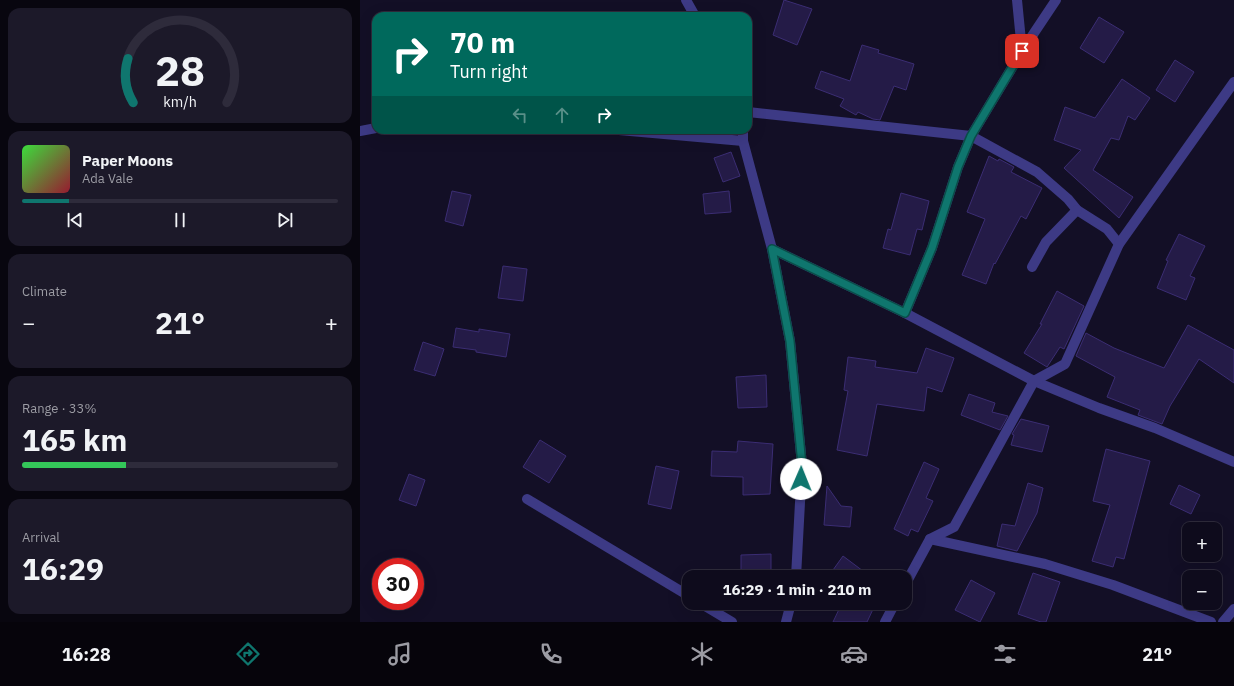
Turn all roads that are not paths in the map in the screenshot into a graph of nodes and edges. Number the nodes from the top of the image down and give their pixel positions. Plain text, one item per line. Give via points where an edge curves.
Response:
1 (686, 0) edge
2 (1017, 0) edge
3 (1056, 0) edge
4 (693, 12) edge
5 (1022, 51) junction
6 (1234, 82) edge
7 (1231, 93) edge
8 (752, 112) edge
9 (372, 129) edge
10 (360, 131) edge
11 (664, 134) edge
12 (743, 134) edge
13 (971, 136) junction
14 (742, 141) junction
15 (1077, 210) junction
16 (1119, 244) junction
17 (772, 249) junction
18 (1032, 267) dead end
19 (905, 313) junction
20 (1034, 381) junction
21 (1234, 462) edge
22 (527, 499) dead end
23 (930, 540) junction
24 (796, 570) edge
25 (912, 572) edge
26 (682, 592) edge
27 (1234, 609) edge
28 (712, 610) edge
29 (789, 610) edge
30 (891, 610) edge
31 (732, 622) edge
32 (786, 622) edge
33 (884, 622) edge
34 (1211, 622) edge
35 (1223, 622) edge

1 - 4 street
2 - 5 street
3 - 5 street
5 - 13 street
6 - 7 street
7 - 16 street
8 - 13 street
9 - 10 street
11 - 14 street
12 - 14 street
13 - 15 street via 1037,172
13 - 19 street via 958,167 932,248
14 - 17 street
15 - 16 street via 1107,229
15 - 18 street via 1046,242
16 - 20 street via 1065,364
17 - 19 street
17 - 24 street via 790,341 802,465
19 - 20 street
20 - 21 street
20 - 23 street via 954,527
22 - 26 street
23 - 25 street
23 - 34 street via 1045,564 1113,585
27 - 35 street
28 - 31 street
29 - 32 street
30 - 33 street

